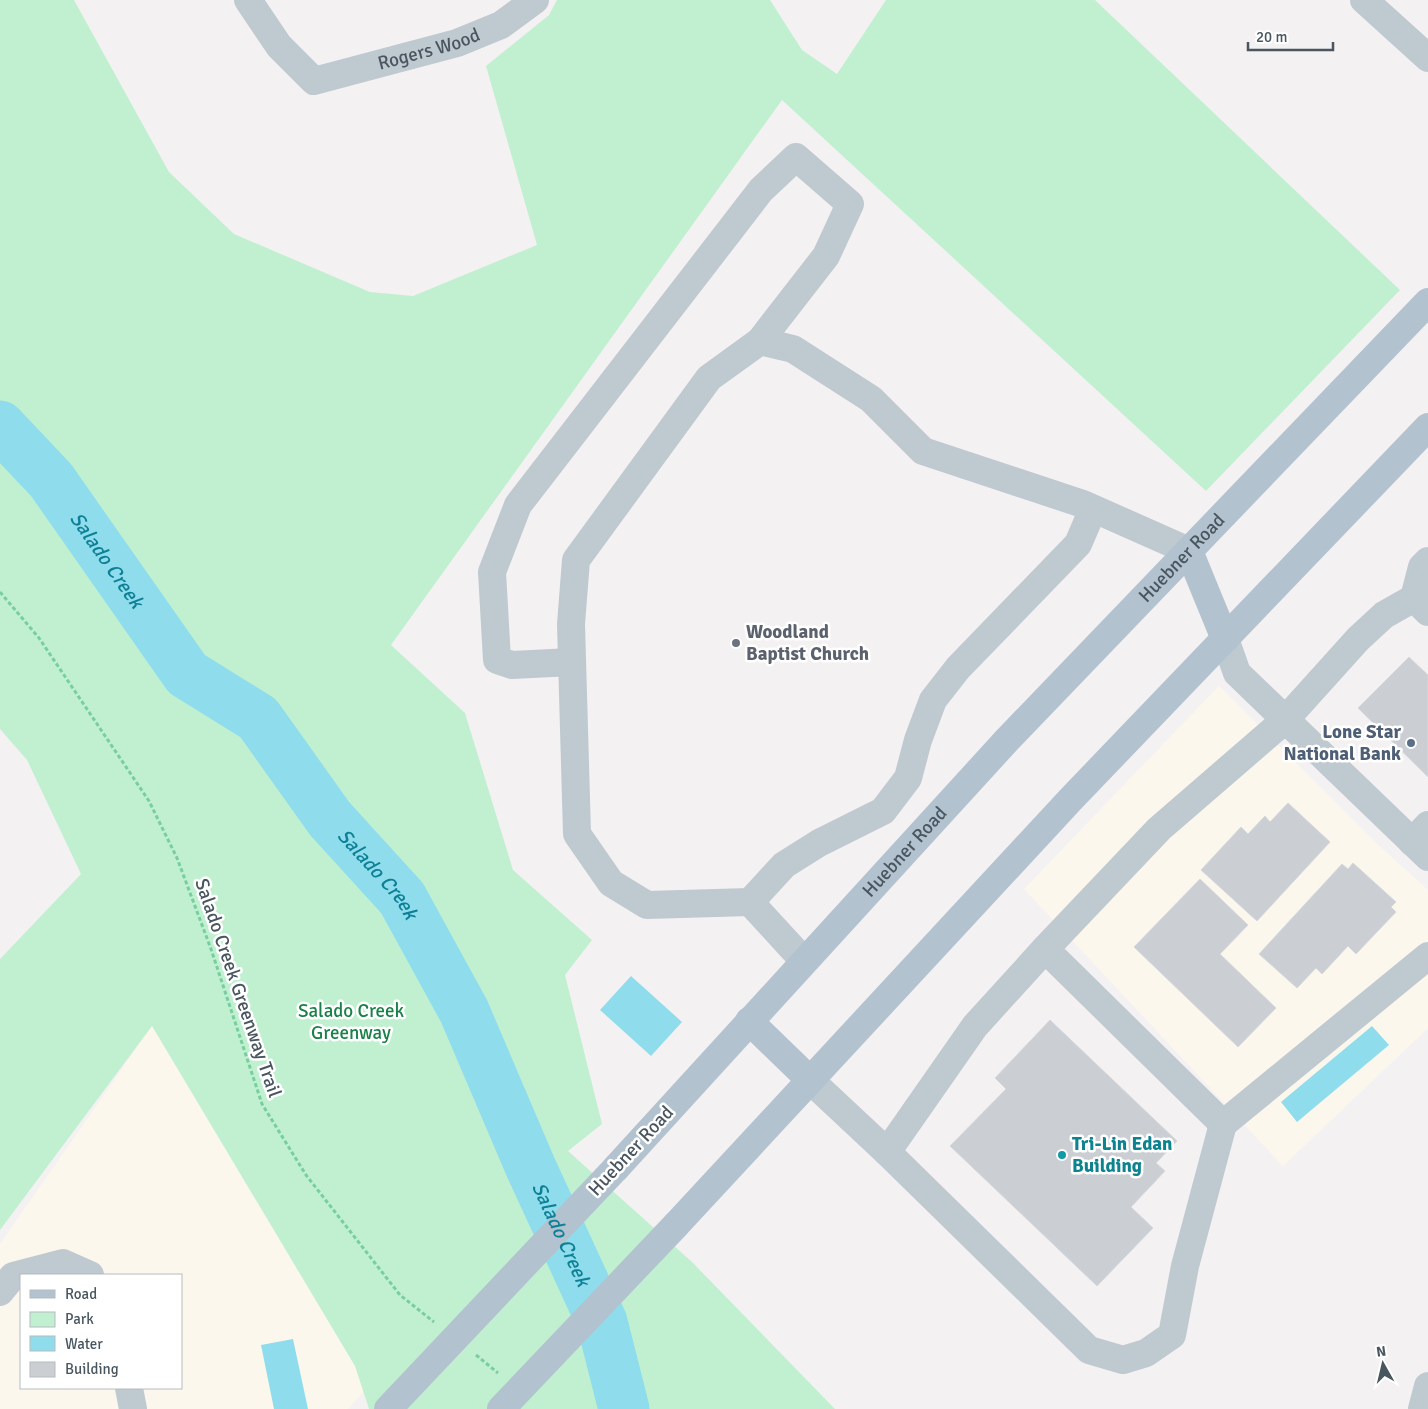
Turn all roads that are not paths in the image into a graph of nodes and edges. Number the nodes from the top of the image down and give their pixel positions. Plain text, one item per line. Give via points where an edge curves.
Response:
1 (248, 0) edge
2 (535, 0) edge
3 (1364, 0) edge
4 (1428, 58) edge
5 (1428, 302) edge
6 (760, 341) junction
7 (1428, 426) edge
8 (1093, 509) junction
9 (1189, 550) junction
10 (1428, 561) edge
11 (1421, 605) edge
12 (1225, 639) junction
13 (572, 662) junction
14 (1285, 720) junction
15 (1424, 846) edge
16 (750, 902) junction
17 (1045, 949) junction
18 (1428, 956) edge
19 (804, 961) junction
20 (749, 1021) junction
21 (810, 1080) junction
22 (1223, 1124) junction
23 (887, 1152) junction
24 (20, 1274) edge
25 (21, 1274) edge
26 (88, 1274) edge
27 (0, 1292) edge
28 (1428, 1386) edge
29 (129, 1389) edge
30 (133, 1409) edge
31 (388, 1409) edge
32 (501, 1409) edge
33 (1422, 1409) edge

1 - 2 street, Rogers Wood via 279,46 314,81 457,43 501,25
3 - 4 street
5 - 9 main road, Huebner Road
6 - 8 street via 793,349 871,399 923,451
6 - 13 street via 709,378 576,560
6 - 13 street via 826,256 850,204 796,157 761,190 518,505 492,572 497,660 512,665
7 - 12 main road
8 - 9 street
8 - 16 street via 1078,544 958,668 932,700 908,778 883,811 819,843 784,865
9 - 12 main road
9 - 19 main road, Huebner Road via 1007,740
10 - 11 street via 1422,568
11 - 14 street via 1384,615
12 - 14 street via 1237,673
12 - 21 main road via 1071,799
13 - 16 street via 577,834 611,884 647,905
14 - 15 street
14 - 17 street via 1159,829
16 - 19 street
17 - 22 street
17 - 23 street via 975,1026
18 - 22 street
19 - 20 main road, Huebner Road
20 - 21 main road
20 - 31 main road, Huebner Road, bridge via 616,1168
21 - 23 street
21 - 32 main road, bridge
22 - 23 street via 1185,1266 1172,1335 1146,1352 1123,1360 1089,1350
24 - 27 street via 13,1276
25 - 26 street via 63,1263
28 - 33 street
29 - 30 street

